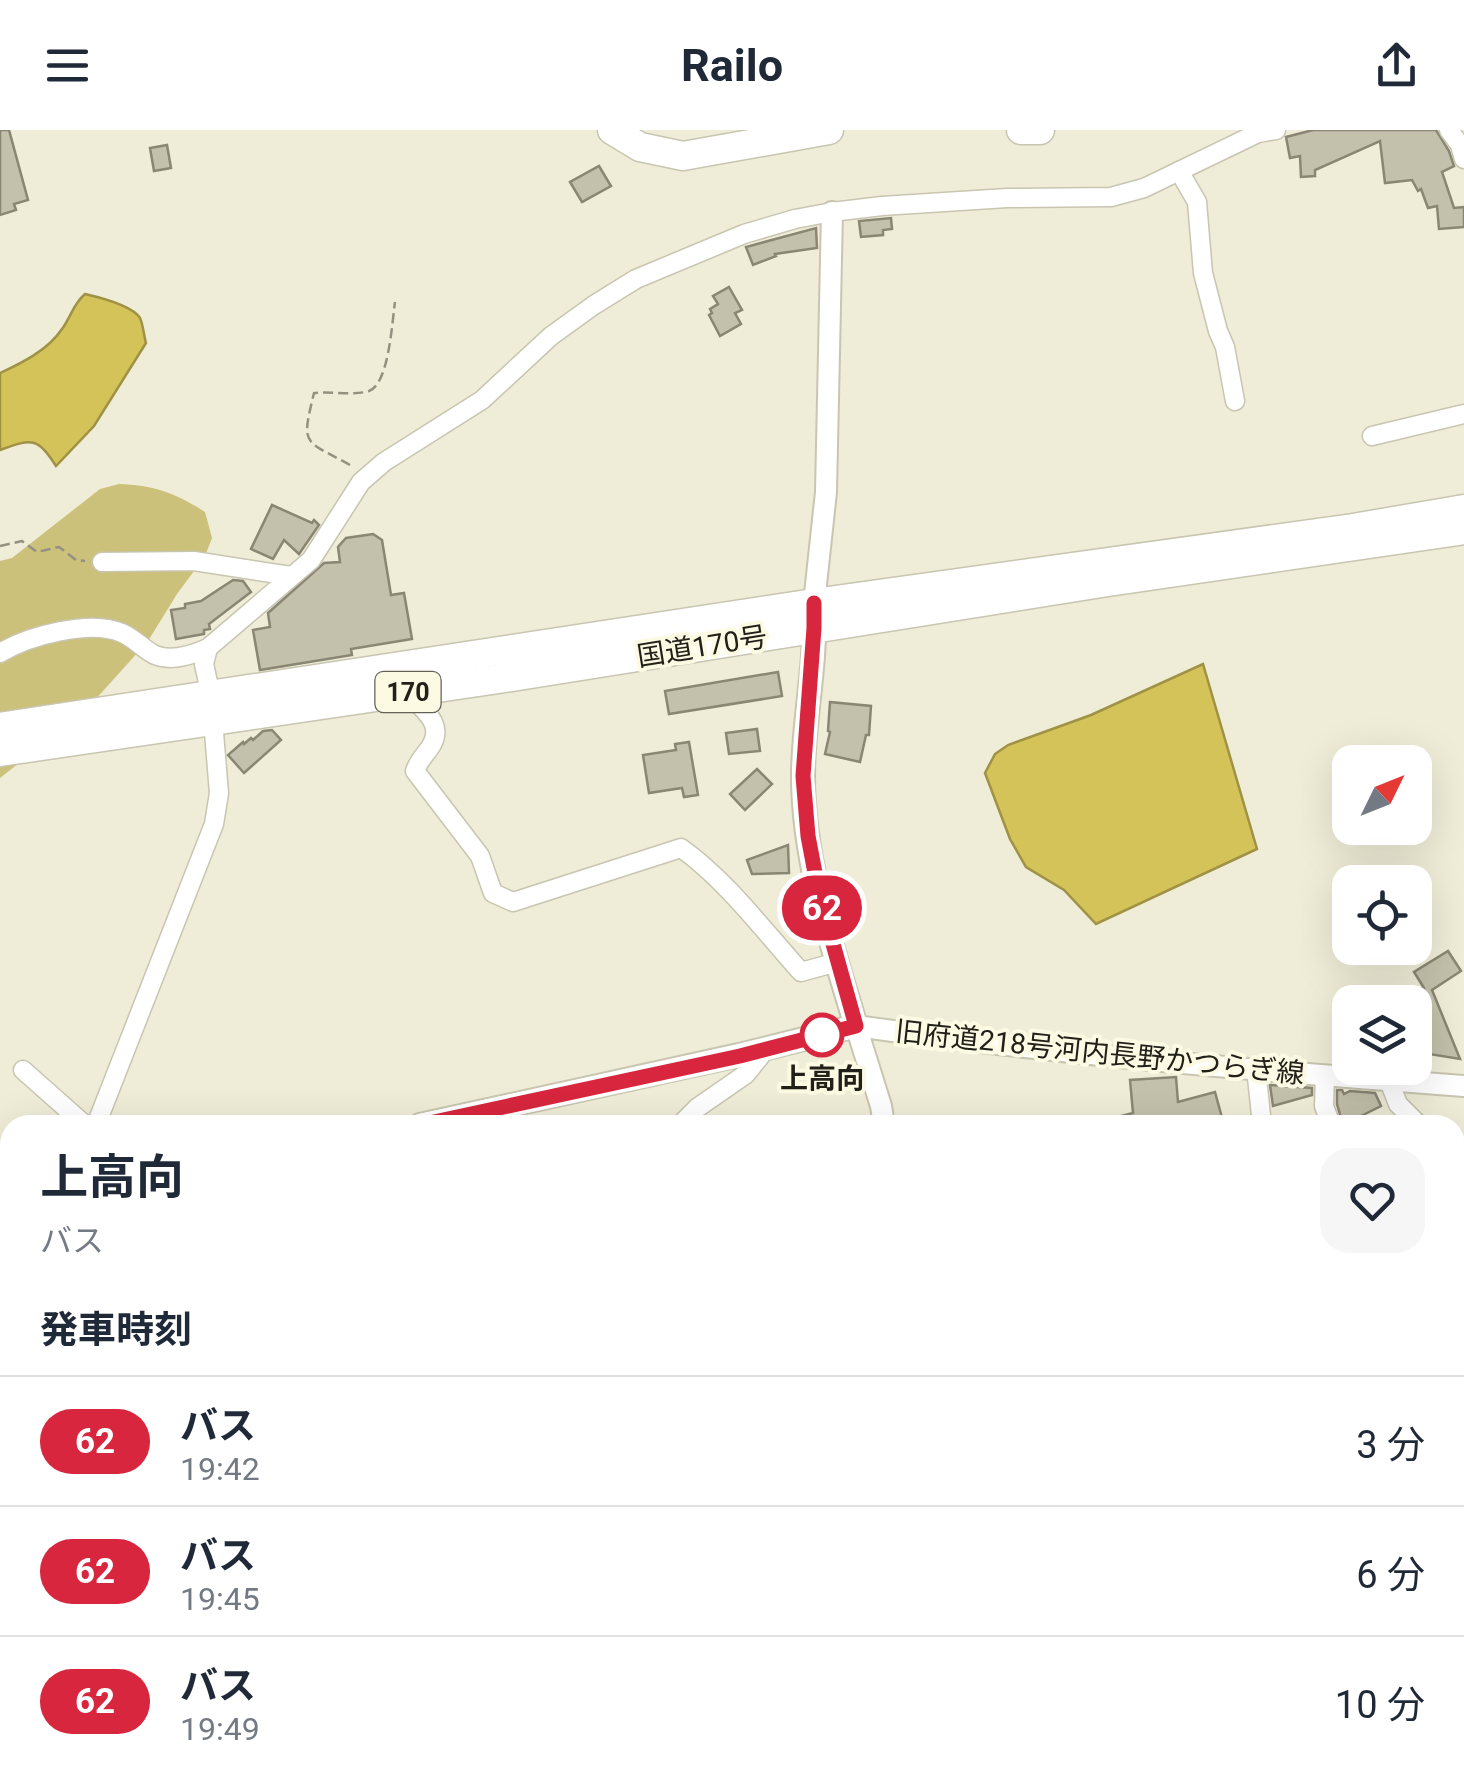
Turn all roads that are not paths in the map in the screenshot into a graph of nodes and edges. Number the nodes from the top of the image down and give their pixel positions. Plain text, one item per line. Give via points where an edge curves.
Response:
1 (612, 130) edge
2 (829, 130) edge
3 (1021, 130) edge
4 (1040, 130) edge
5 (1276, 130) edge
6 (1449, 130) edge
7 (1464, 159) edge
8 (1179, 171) junction
9 (832, 212) junction
10 (1234, 401) dead end
11 (1464, 414) edge
12 (1372, 436) dead end
13 (1464, 509) edge
14 (1464, 530) edge
15 (102, 562) road end
16 (291, 576) junction
17 (814, 615) junction
18 (208, 648) junction
19 (0, 653) edge
20 (406, 692) junction
21 (211, 708) junction
22 (0, 728) edge
23 (0, 752) edge
24 (837, 962) junction
25 (856, 1026) junction
26 (766, 1049) junction
27 (1256, 1068) junction
28 (23, 1070) dead end
29 (1325, 1075) junction
30 (1332, 1076) edge
31 (1432, 1084) edge
32 (1391, 1085) edge
33 (1464, 1086) edge
34 (74, 1115) edge
35 (100, 1115) edge
36 (466, 1115) edge
37 (690, 1115) edge
38 (882, 1115) edge
39 (1261, 1115) edge
40 (1327, 1115) edge
41 (1409, 1115) edge

1 - 2 highway via 640,146 683,156
3 - 4 highway
5 - 8 street
6 - 7 street
8 - 9 street via 1111,197
8 - 10 street via 1197,202 1203,273
9 - 16 street via 744,234 636,279 594,305 482,400 361,482 311,560
9 - 17 street via 826,492
11 - 12 street
13 - 17 highway, 国道170号 / 170
14 - 17 highway, 国道170号 / 170 via 1108,582
15 - 16 street via 194,561
16 - 18 street
17 - 20 highway, 国道170号 / 170
17 - 21 highway, 国道170号 / 170
17 - 24 main road via 803,776 819,894
18 - 19 street via 172,658 156,655 105,628 17,643
18 - 21 street
20 - 21 highway, 国道170号 / 170
20 - 24 street via 432,718 436,732 415,771 480,856 492,892 513,902 681,848 801,972
21 - 22 highway, 国道170号 / 170
21 - 23 highway, 国道170号 / 170
21 - 35 street via 214,824
24 - 25 main road
25 - 26 main road
25 - 27 street, 旧府道218号河内長野かつらぎ線
25 - 38 street
26 - 36 main road
26 - 37 street via 746,1074
27 - 29 street, 旧府道218号河内長野かつらぎ線
27 - 39 street
28 - 34 street
29 - 30 street, 旧府道218号河内長野かつらぎ線
29 - 40 street
31 - 33 street, 旧府道218号河内長野かつらぎ線
32 - 41 street

